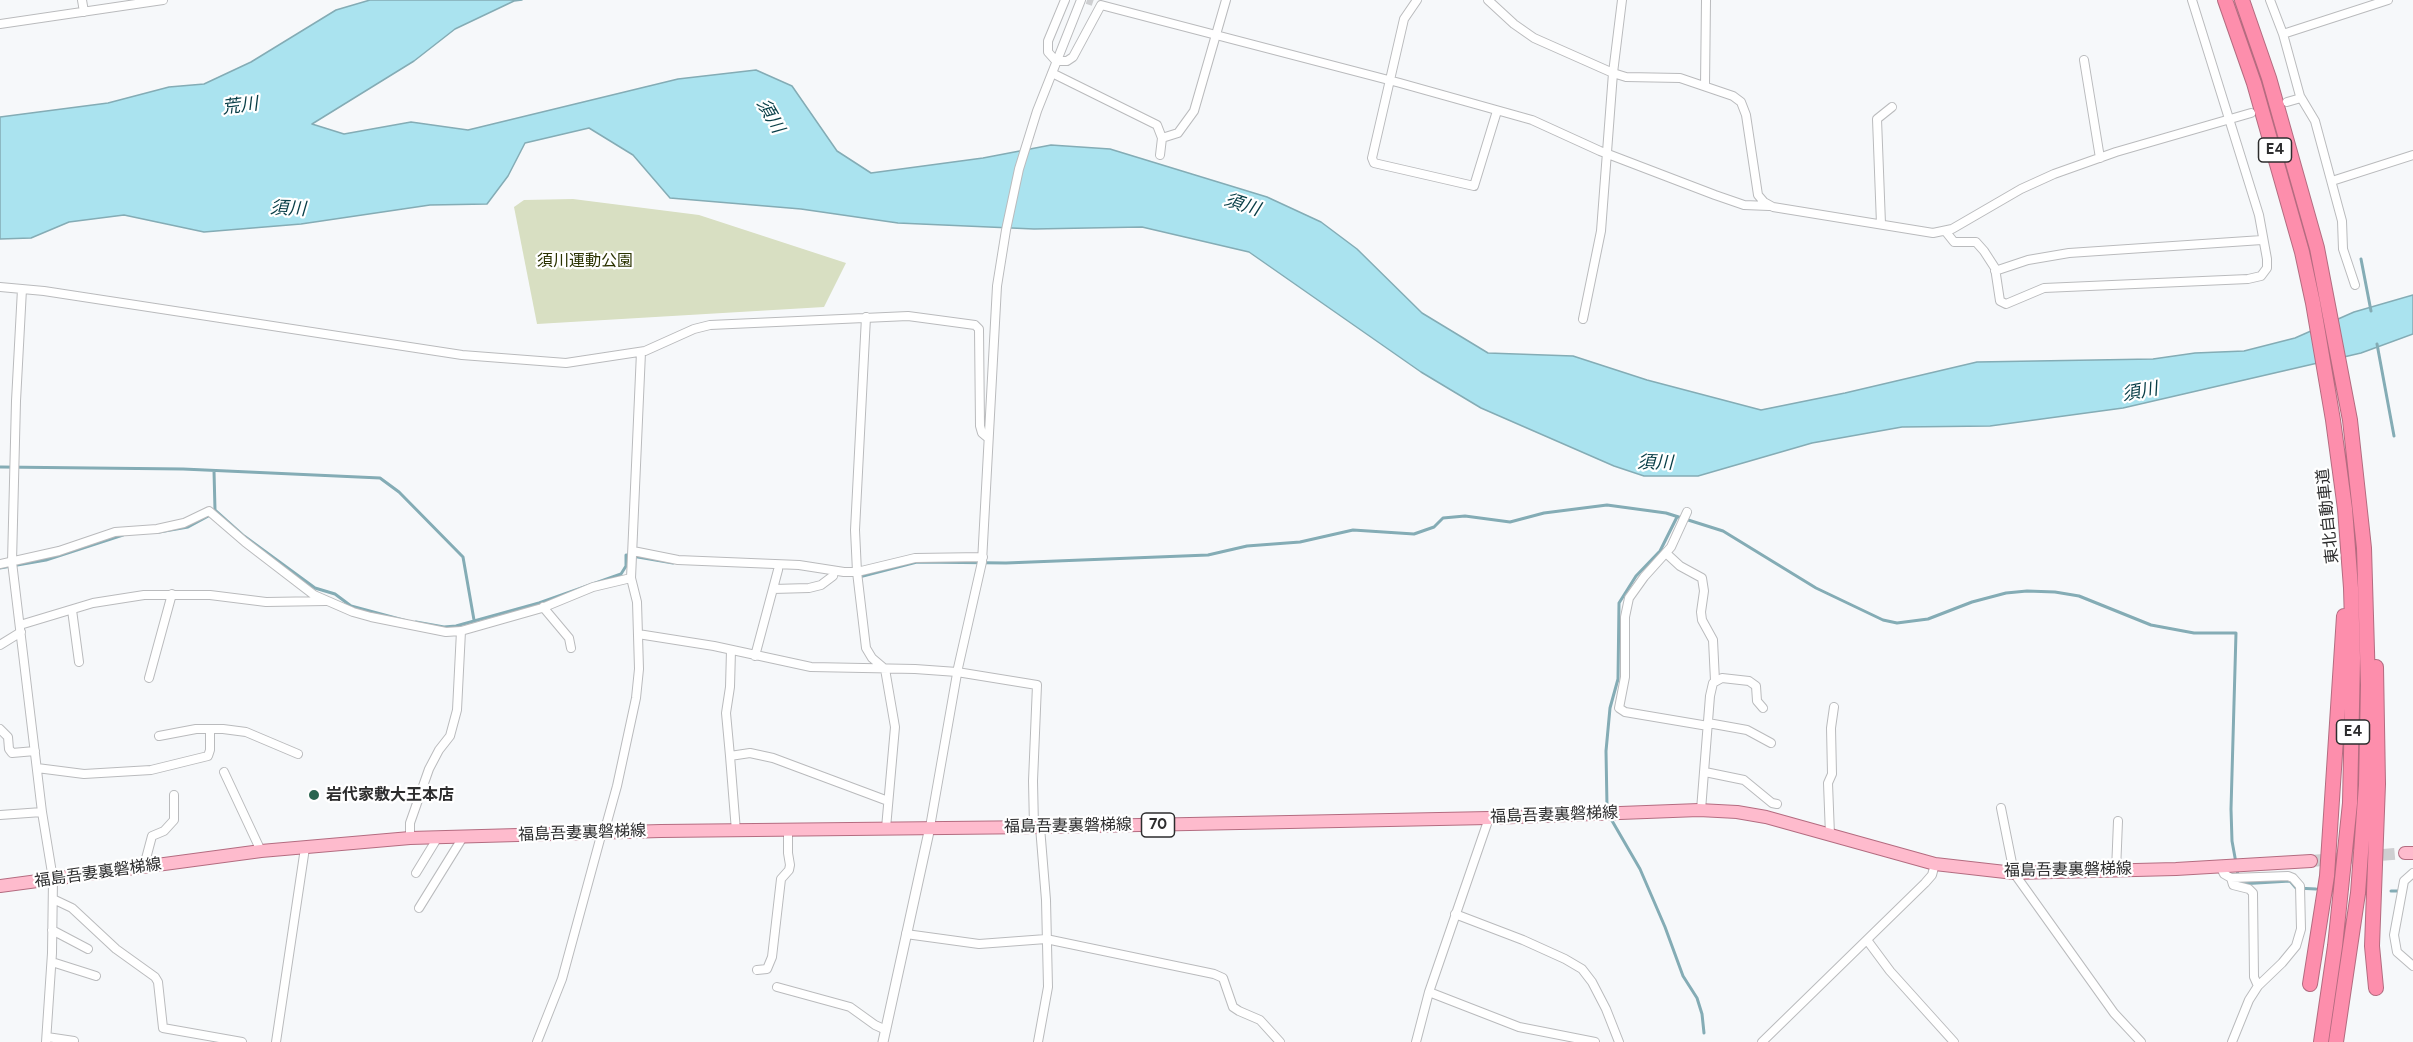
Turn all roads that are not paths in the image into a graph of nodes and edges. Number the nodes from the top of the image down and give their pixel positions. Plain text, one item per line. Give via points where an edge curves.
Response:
1 (82, 0) edge
2 (163, 0) edge
3 (1065, 0) edge
4 (1081, 0) edge
5 (1226, 0) edge
6 (1417, 0) edge
7 (1488, 0) edge
8 (1622, 0) edge
9 (1706, 0) edge
10 (2192, 0) edge
11 (2225, 0) edge
12 (2242, 0) edge
13 (2270, 0) edge
14 (2388, 0) edge
15 (84, 12) junction
16 (0, 24) edge
17 (1215, 34) junction
18 (2283, 34) junction
19 (2084, 60) dead end
20 (1056, 61) junction
21 (1052, 73) junction
22 (1613, 73) junction
23 (1391, 81) junction
24 (1706, 86) junction
25 (2301, 98) junction
26 (2287, 102) dead end
27 (1892, 107) dead end
28 (1497, 111) junction
29 (2251, 113) dead end
30 (2231, 119) junction
31 (1162, 138) junction
32 (1608, 153) junction
33 (1160, 155) dead end
34 (2413, 155) edge
35 (2100, 158) junction
36 (2332, 181) junction
37 (1773, 207) junction
38 (1881, 224) junction
39 (1946, 232) junction
40 (2262, 240) junction
41 (1995, 271) junction
42 (2355, 285) dead end
43 (0, 287) edge
44 (22, 289) junction
45 (866, 316) junction
46 (1583, 319) dead end
47 (642, 352) junction
48 (988, 438) junction
49 (1687, 512) dead end
50 (2364, 548) junction
51 (2348, 549) junction
52 (633, 551) junction
53 (1667, 554) junction
54 (983, 557) junction
55 (0, 564) edge
56 (13, 566) junction
57 (778, 570) dead end
58 (857, 572) junction
59 (833, 576) dead end
60 (631, 578) junction
61 (773, 589) junction
62 (172, 594) junction
63 (328, 601) junction
64 (543, 608) junction
65 (72, 610) junction
66 (20, 628) junction
67 (461, 631) junction
68 (638, 634) junction
69 (0, 645) edge
70 (572, 648) dead end
71 (730, 650) junction
72 (754, 656) junction
73 (79, 662) dead end
74 (885, 669) junction
75 (957, 672) junction
76 (149, 678) dead end
77 (1715, 681) junction
78 (1834, 707) dead end
79 (1763, 708) dead end
80 (1708, 724) junction
81 (0, 729) edge
82 (210, 730) junction
83 (159, 736) dead end
84 (1771, 743) dead end
85 (35, 751) junction
86 (298, 754) dead end
87 (730, 756) junction
88 (37, 768) junction
89 (224, 772) dead end
90 (1705, 772) junction
91 (174, 795) dead end
92 (888, 801) junction
93 (1777, 804) dead end
94 (2001, 808) dead end
95 (1701, 810) junction
96 (42, 812) junction
97 (0, 815) edge
98 (1489, 818) junction
99 (2118, 821) dead end
100 (930, 827) junction
101 (1037, 827) junction
102 (886, 828) junction
103 (788, 830) junction
104 (736, 831) junction
105 (602, 832) junction
106 (1830, 835) junction
107 (438, 837) junction
108 (463, 837) junction
109 (410, 838) junction
110 (305, 848) junction
111 (261, 851) junction
112 (2311, 861) tunnel mouth
113 (1935, 864) junction
114 (144, 866) junction
115 (2220, 866) junction
116 (2116, 871) junction
117 (416, 873) dead end
118 (2014, 873) junction
119 (2413, 873) edge
120 (2231, 878) junction
121 (53, 879) junction
122 (0, 886) edge
123 (53, 899) junction
124 (419, 908) dead end
125 (1455, 914) junction
126 (52, 930) junction
127 (906, 934) junction
128 (1046, 939) junction
129 (1867, 940) junction
130 (88, 949) dead end
131 (52, 962) junction
132 (2413, 966) edge
133 (757, 970) dead end
134 (96, 976) dead end
135 (2310, 984) dead end
136 (2258, 986) junction
137 (777, 987) dead end
138 (2376, 988) dead end
139 (1429, 992) junction
140 (886, 1030) junction
141 (183, 1031) junction
142 (47, 1039) edge
143 (74, 1041) edge
144 (181, 1042) edge
145 (242, 1042) edge
146 (276, 1042) edge
147 (537, 1042) edge
148 (883, 1042) edge
149 (1038, 1042) edge
150 (1280, 1042) edge
151 (1416, 1042) edge
152 (1595, 1042) edge
153 (1619, 1042) edge
154 (1762, 1042) edge
155 (1954, 1042) edge
156 (2141, 1042) edge
157 (2232, 1042) edge
158 (2320, 1042) edge
159 (2336, 1042) edge

1 - 15 street
2 - 15 street
3 - 20 street via 1048,41 1048,52
4 - 20 street
5 - 17 street
6 - 23 street via 1404,19
7 - 22 street via 1534,38
8 - 22 street
9 - 24 street
10 - 30 street
11 - 51 highway, 東北自動車道 / E4 via 2276,156 2313,303 2333,420
12 - 50 highway, 東北自動車道 / E4 via 2291,152 2329,300 2350,420
13 - 18 street
14 - 18 street
15 - 16 street
17 - 20 street via 1097,3 1073,57
17 - 23 street
17 - 31 street via 1194,111 1178,133
18 - 25 street
19 - 35 street
20 - 21 street
21 - 31 street via 1157,125
21 - 48 street via 1019,170 1006,230 997,286
22 - 24 street via 1626,77 1680,78
22 - 32 street
23 - 28 street
23 - 28 street via 1374,163 1474,186
24 - 37 street via 1741,102 1758,195
25 - 26 street
25 - 36 street via 2314,117
27 - 38 street via 1877,119
28 - 32 street via 1532,120
29 - 30 street
30 - 35 street
30 - 40 street via 2259,215
31 - 33 street
32 - 37 street via 1744,205
32 - 46 street via 1601,231
34 - 36 street
35 - 39 street via 2021,189
36 - 42 street via 2342,221 2343,249
37 - 38 street
38 - 39 street
39 - 41 street via 1954,242 1976,242
40 - 41 street via 2069,253
40 - 41 street via 2267,268 2261,276 2248,279 2044,288 2006,304 2000,301
43 - 44 street
44 - 47 street via 462,355 567,363
44 - 56 street
45 - 47 street via 710,325
45 - 48 street via 908,316 975,325 981,430
45 - 58 street via 855,530
47 - 52 street
48 - 54 street
49 - 53 street
50 - 138 highway via 2378,687 2372,946
50 - 159 highway, 東北自動車道 / E4 via 2368,651 2366,785 2358,893
51 - 135 highway via 2327,876
51 - 158 highway, 東北自動車道 / E4 via 2353,658 2350,803
52 - 58 street via 678,560 799,565
52 - 60 street
53 - 77 street via 1702,578 1702,620 1713,640
53 - 80 street via 1635,589 1626,609 1625,677 1619,708
54 - 58 street via 915,558
54 - 75 street
55 - 56 street
56 - 63 street via 115,532 157,529 213,515 314,595
56 - 66 street
57 - 61 street
58 - 74 street via 866,648
59 - 61 street via 809,588
60 - 64 street via 593,587
60 - 68 street
61 - 72 street
62 - 63 street via 266,602
62 - 65 street via 111,599
62 - 76 street
63 - 67 street via 371,617 436,631
64 - 67 street
64 - 70 street via 569,638
65 - 66 street
65 - 73 street
66 - 69 street
66 - 85 street
67 - 109 street via 457,710 450,736 429,769 410,823
68 - 71 street
68 - 105 street via 636,698
71 - 72 street
71 - 87 street via 726,713
72 - 74 street via 811,667
74 - 75 street
74 - 92 street via 895,727
75 - 100 street
75 - 101 street via 1037,685 1033,781
77 - 79 street via 1749,681 1756,686 1757,701
77 - 80 street via 1710,693
78 - 106 street via 1832,774 1828,783
80 - 84 street via 1747,730
80 - 90 street
81 - 85 street via 8,737 12,753
82 - 83 street
82 - 86 street via 246,732
82 - 88 street via 208,756 151,770 84,774
85 - 88 street
87 - 92 street via 750,753 773,758
87 - 104 street
88 - 96 street
89 - 111 street
90 - 93 street via 1744,780
90 - 95 street
91 - 114 street via 174,820 164,831 152,836
92 - 102 street
94 - 118 street
95 - 98 main road, 福島吾妻裏磐梯線 / 70
95 - 106 main road, 福島吾妻裏磐梯線 / 70 via 1766,817
96 - 97 street
96 - 121 street
98 - 101 main road, 福島吾妻裏磐梯線 / 70
98 - 125 street
99 - 116 street
100 - 101 main road, 福島吾妻裏磐梯線 / 70
100 - 102 main road, 福島吾妻裏磐梯線 / 70
100 - 127 street
101 - 128 street via 1046,900
102 - 103 main road, 福島吾妻裏磐梯線 / 70
103 - 104 main road, 福島吾妻裏磐梯線 / 70
103 - 133 street via 790,865 781,879 772,957 767,969
104 - 105 main road, 福島吾妻裏磐梯線 / 70
105 - 108 main road, 福島吾妻裏磐梯線 / 70
105 - 147 street via 562,979
106 - 113 main road, 福島吾妻裏磐梯線 / 70
107 - 108 main road, 福島吾妻裏磐梯線 / 70
107 - 109 main road, 福島吾妻裏磐梯線 / 70
107 - 117 street
108 - 124 street
109 - 110 main road, 福島吾妻裏磐梯線 / 70
110 - 111 main road, 福島吾妻裏磐梯線 / 70
110 - 146 street
111 - 114 main road, 福島吾妻裏磐梯線 / 70
112 - 115 main road, 福島吾妻裏磐梯線 / 70
113 - 118 main road, 福島吾妻裏磐梯線 / 70
113 - 129 street via 1925,883
114 - 121 main road, 福島吾妻裏磐梯線 / 70
115 - 116 main road, 福島吾妻裏磐梯線 / 70
115 - 120 street
116 - 118 main road, 福島吾妻裏磐梯線 / 70
118 - 156 street via 2114,1012
119 - 132 street via 2404,881 2394,935 2397,952
120 - 136 street via 2233,885 2253,893 2254,977
120 - 136 street via 2288,876 2300,886 2301,929 2296,946
121 - 122 main road, 福島吾妻裏磐梯線 / 70
121 - 123 street
123 - 126 street
123 - 141 street via 72,908 116,949 154,977 158,982 163,1028
125 - 139 street
125 - 153 street via 1523,940 1582,969 1592,982
126 - 130 street
126 - 131 street
127 - 128 street via 979,944
127 - 140 street
128 - 149 street via 1048,987
128 - 150 street via 1214,974 1223,978 1233,1007 1260,1020
129 - 154 street
129 - 155 street
131 - 134 street
131 - 142 street
136 - 157 street
137 - 140 street via 849,1007
139 - 151 street
139 - 152 street via 1519,1027
140 - 148 street
141 - 144 street
141 - 145 street
142 - 143 street

